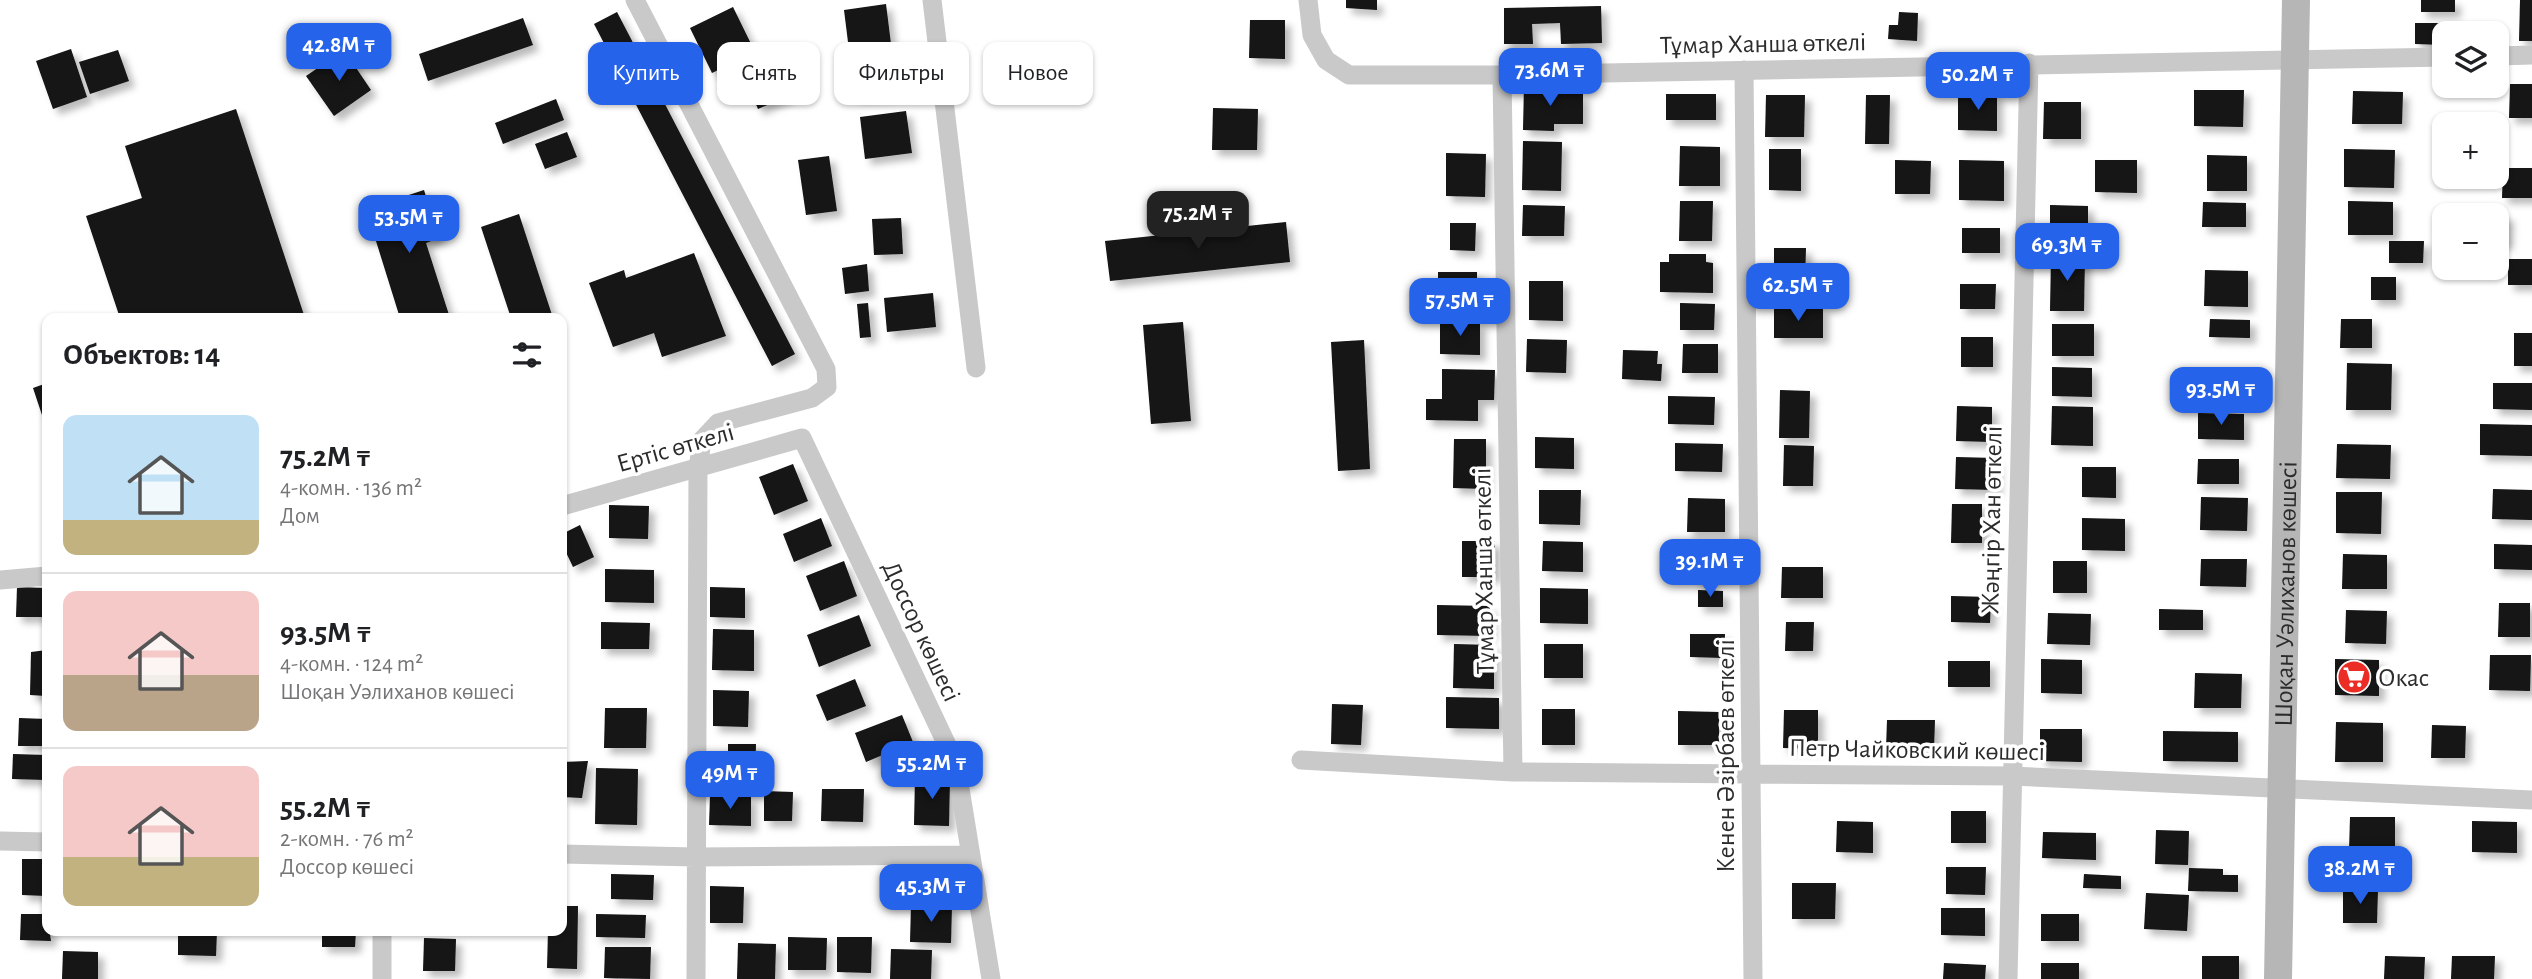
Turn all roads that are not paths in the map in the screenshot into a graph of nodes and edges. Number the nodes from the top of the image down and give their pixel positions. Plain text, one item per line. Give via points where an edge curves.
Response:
1 (635, 0) edge
2 (932, 0) edge
3 (1308, 0) edge
4 (2296, 0) edge
5 (2532, 55) edge
6 (2509, 56) edge
7 (2432, 57) edge
8 (2295, 60) junction
9 (2029, 63) junction
10 (1744, 70) junction
11 (1502, 75) junction
12 (976, 368) dead end
13 (802, 438) joint
14 (698, 469) junction
15 (567, 505) edge
16 (42, 576) edge
17 (0, 580) edge
18 (1301, 760) dead end
19 (1513, 772) junction
20 (1752, 772) junction
21 (2011, 776) junction
22 (2282, 790) junction
23 (2532, 800) edge
24 (0, 841) edge
25 (42, 842) edge
26 (567, 854) edge
27 (971, 855) junction
28 (695, 857) junction
29 (383, 936) edge
30 (382, 979) edge
31 (696, 979) edge
32 (991, 979) edge
33 (1753, 979) edge
34 (2008, 979) edge
35 (2278, 979) edge

1 - 14 street via 826,369 827,387 812,398 718,423 702,440
2 - 12 street
3 - 11 street, Тұмар Ханша өткелі via 1311,35 1326,60 1349,75
4 - 8 main road, Шоқан Уәлиханов көшесі
5 - 6 street
7 - 8 street, Тұмар Ханша өткелі
8 - 9 street, Тұмар Ханша өткелі
8 - 22 main road, Шоқан Уәлиханов көшесі
9 - 10 street, Тұмар Ханша өткелі
9 - 21 street, Жәңгір Хан өткелі
10 - 11 street, Тұмар Ханша өткелі
10 - 20 street, Кенен Әзірбаев өткелі
11 - 19 street, Тұмар Ханша өткелі
13 - 14 street, Ертіс өткелі
13 - 27 street, Доссор көшесі via 956,764
14 - 15 street, Ертіс өткелі
14 - 28 street
16 - 17 street
18 - 19 street, Петр Чайковский көшесі
19 - 20 street, Петр Чайковский көшесі
20 - 21 street, Петр Чайковский көшесі
20 - 33 street, Кенен Әзірбаев өткелі
21 - 22 street, Петр Чайковский көшесі
21 - 34 street, Жәңгір Хан өткелі
22 - 23 street, Петр Чайковский көшесі
22 - 35 main road, Шоқан Уәлиханов көшесі
24 - 25 street
26 - 28 street
27 - 28 street
27 - 32 street, Доссор көшесі
28 - 31 street
29 - 30 street

